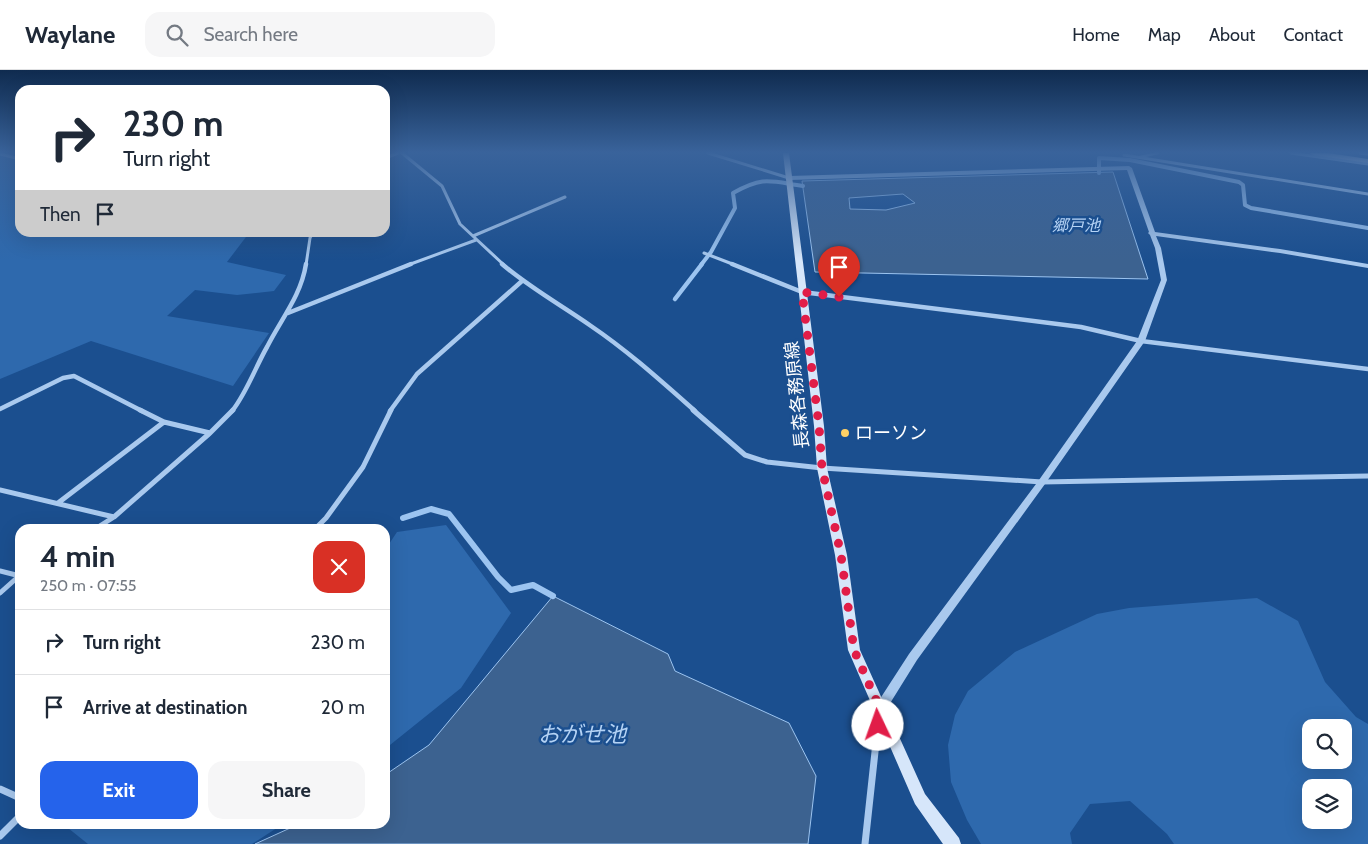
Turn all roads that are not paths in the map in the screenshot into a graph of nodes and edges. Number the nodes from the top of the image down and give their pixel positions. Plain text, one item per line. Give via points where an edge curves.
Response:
1 (443, 189) edge
2 (791, 189) edge
3 (1136, 189) edge
4 (1338, 189) edge
5 (1368, 194) edge
6 (566, 197) dead end
7 (1151, 233) junction
8 (310, 237) edge
9 (474, 238) junction
10 (704, 253) dead end
11 (1368, 266) edge
12 (522, 281) junction
13 (802, 292) junction
14 (288, 313) junction
15 (1141, 341) junction
16 (1368, 369) edge
17 (0, 409) edge
18 (164, 422) junction
19 (210, 433) junction
20 (822, 468) junction
21 (1368, 476) edge
22 (1042, 482) junction
23 (0, 490) edge
24 (58, 502) junction
25 (114, 517) junction
26 (103, 524) edge
27 (320, 524) edge
28 (0, 571) edge
29 (15, 575) edge
30 (15, 580) edge
31 (0, 593) edge
32 (880, 709) junction
33 (0, 790) edge
34 (15, 796) edge
35 (15, 821) edge
36 (0, 836) edge
37 (865, 844) edge
38 (953, 844) edge

1 - 9 street via 460,224
2 - 13 main road, 長森各務原線
3 - 7 street
4 - 5 street
6 - 9 street
7 - 11 street
7 - 15 street via 1158,248 1164,280
8 - 14 street via 304,278
9 - 12 street
9 - 14 street
10 - 13 street
12 - 20 street via 591,326 641,365 745,455 766,462
12 - 27 street via 417,374 390,411 363,467
13 - 15 street via 1081,327
13 - 20 main road, 長森各務原線
14 - 19 street via 234,409
15 - 16 street
15 - 22 street
17 - 18 street via 63,378 74,376
18 - 19 street
18 - 24 street
19 - 25 street
20 - 22 street
20 - 32 main road, 長森各務原線 via 841,555 854,650
21 - 22 street
22 - 32 street via 913,657
23 - 24 street
24 - 25 street
25 - 26 street
28 - 29 street
30 - 31 street
32 - 37 street
32 - 38 main road, 長森各務原線 via 920,799
33 - 34 street
35 - 36 street

